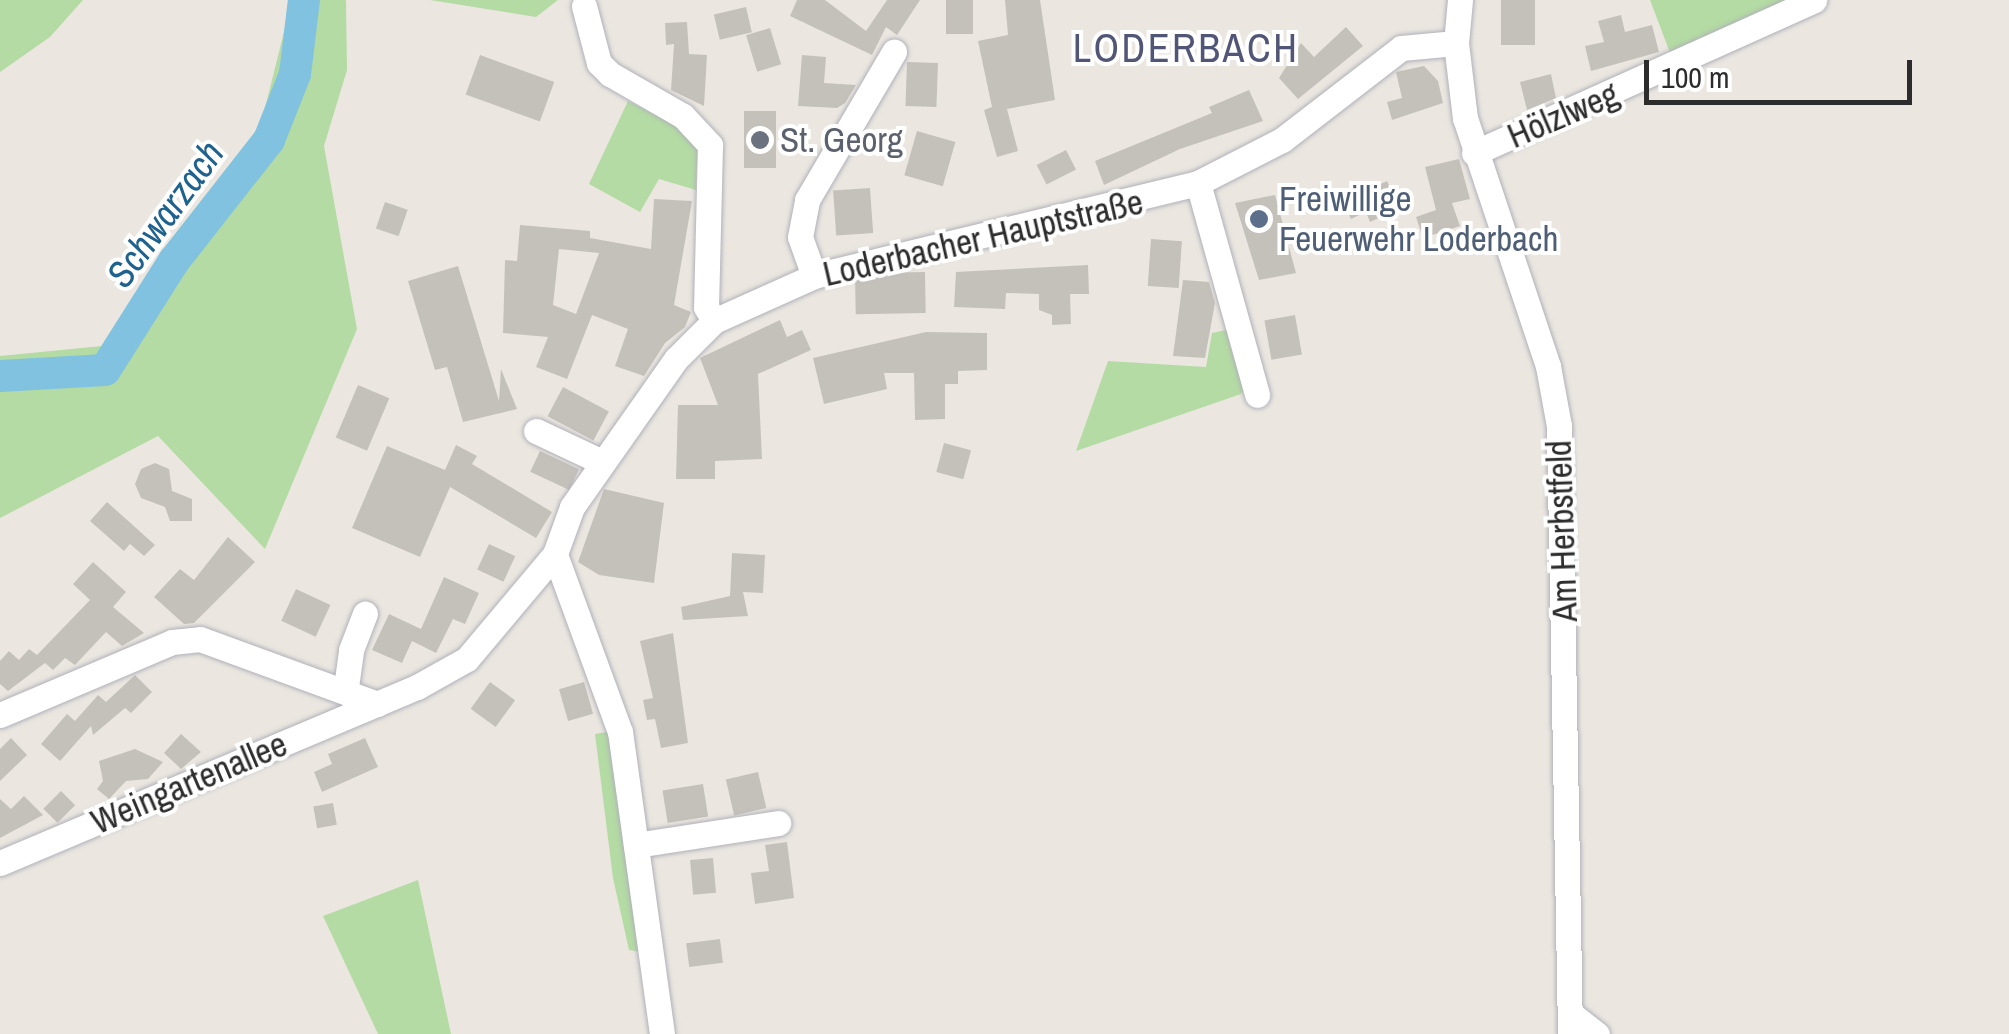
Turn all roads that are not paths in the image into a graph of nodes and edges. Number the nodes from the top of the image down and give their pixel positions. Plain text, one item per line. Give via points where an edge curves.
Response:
1 (1460, 0) edge
2 (1814, 0) edge
3 (584, 6) dead end
4 (1456, 43) junction
5 (894, 52) dead end
6 (1474, 153) junction
7 (1198, 183) junction
8 (814, 276) junction
9 (714, 320) junction
10 (1257, 394) dead end
11 (536, 432) dead end
12 (602, 462) junction
13 (555, 554) junction
14 (365, 614) dead end
15 (346, 687) junction
16 (378, 704) junction
17 (0, 715) edge
18 (778, 822) dead end
19 (636, 845) junction
20 (0, 863) edge
21 (1570, 1024) edge
22 (662, 1033) edge
23 (1598, 1034) edge

1 - 4 street
2 - 6 street, Hölzlweg via 1724,46
3 - 9 street via 596,52 610,74 683,116 710,144 706,306
4 - 6 street, Am Herbstfeld
4 - 7 street, Loderbacher Hauptstraße via 1401,48 1282,140
5 - 8 street via 807,200 800,237
6 - 21 street, Am Herbstfeld via 1548,366 1559,426
7 - 8 street, Loderbacher Hauptstraße
7 - 10 street
8 - 9 street, Loderbacher Hauptstraße
9 - 12 street, Loderbacher Hauptstraße via 676,359
11 - 12 street
12 - 13 street, Loderbacher Hauptstraße via 572,506
13 - 16 street, Weingartenallee via 467,659
13 - 19 street via 610,695
14 - 15 street
15 - 16 street
15 - 17 street via 200,639 172,642
16 - 20 street, Weingartenallee
18 - 19 street
19 - 22 street
21 - 23 street

